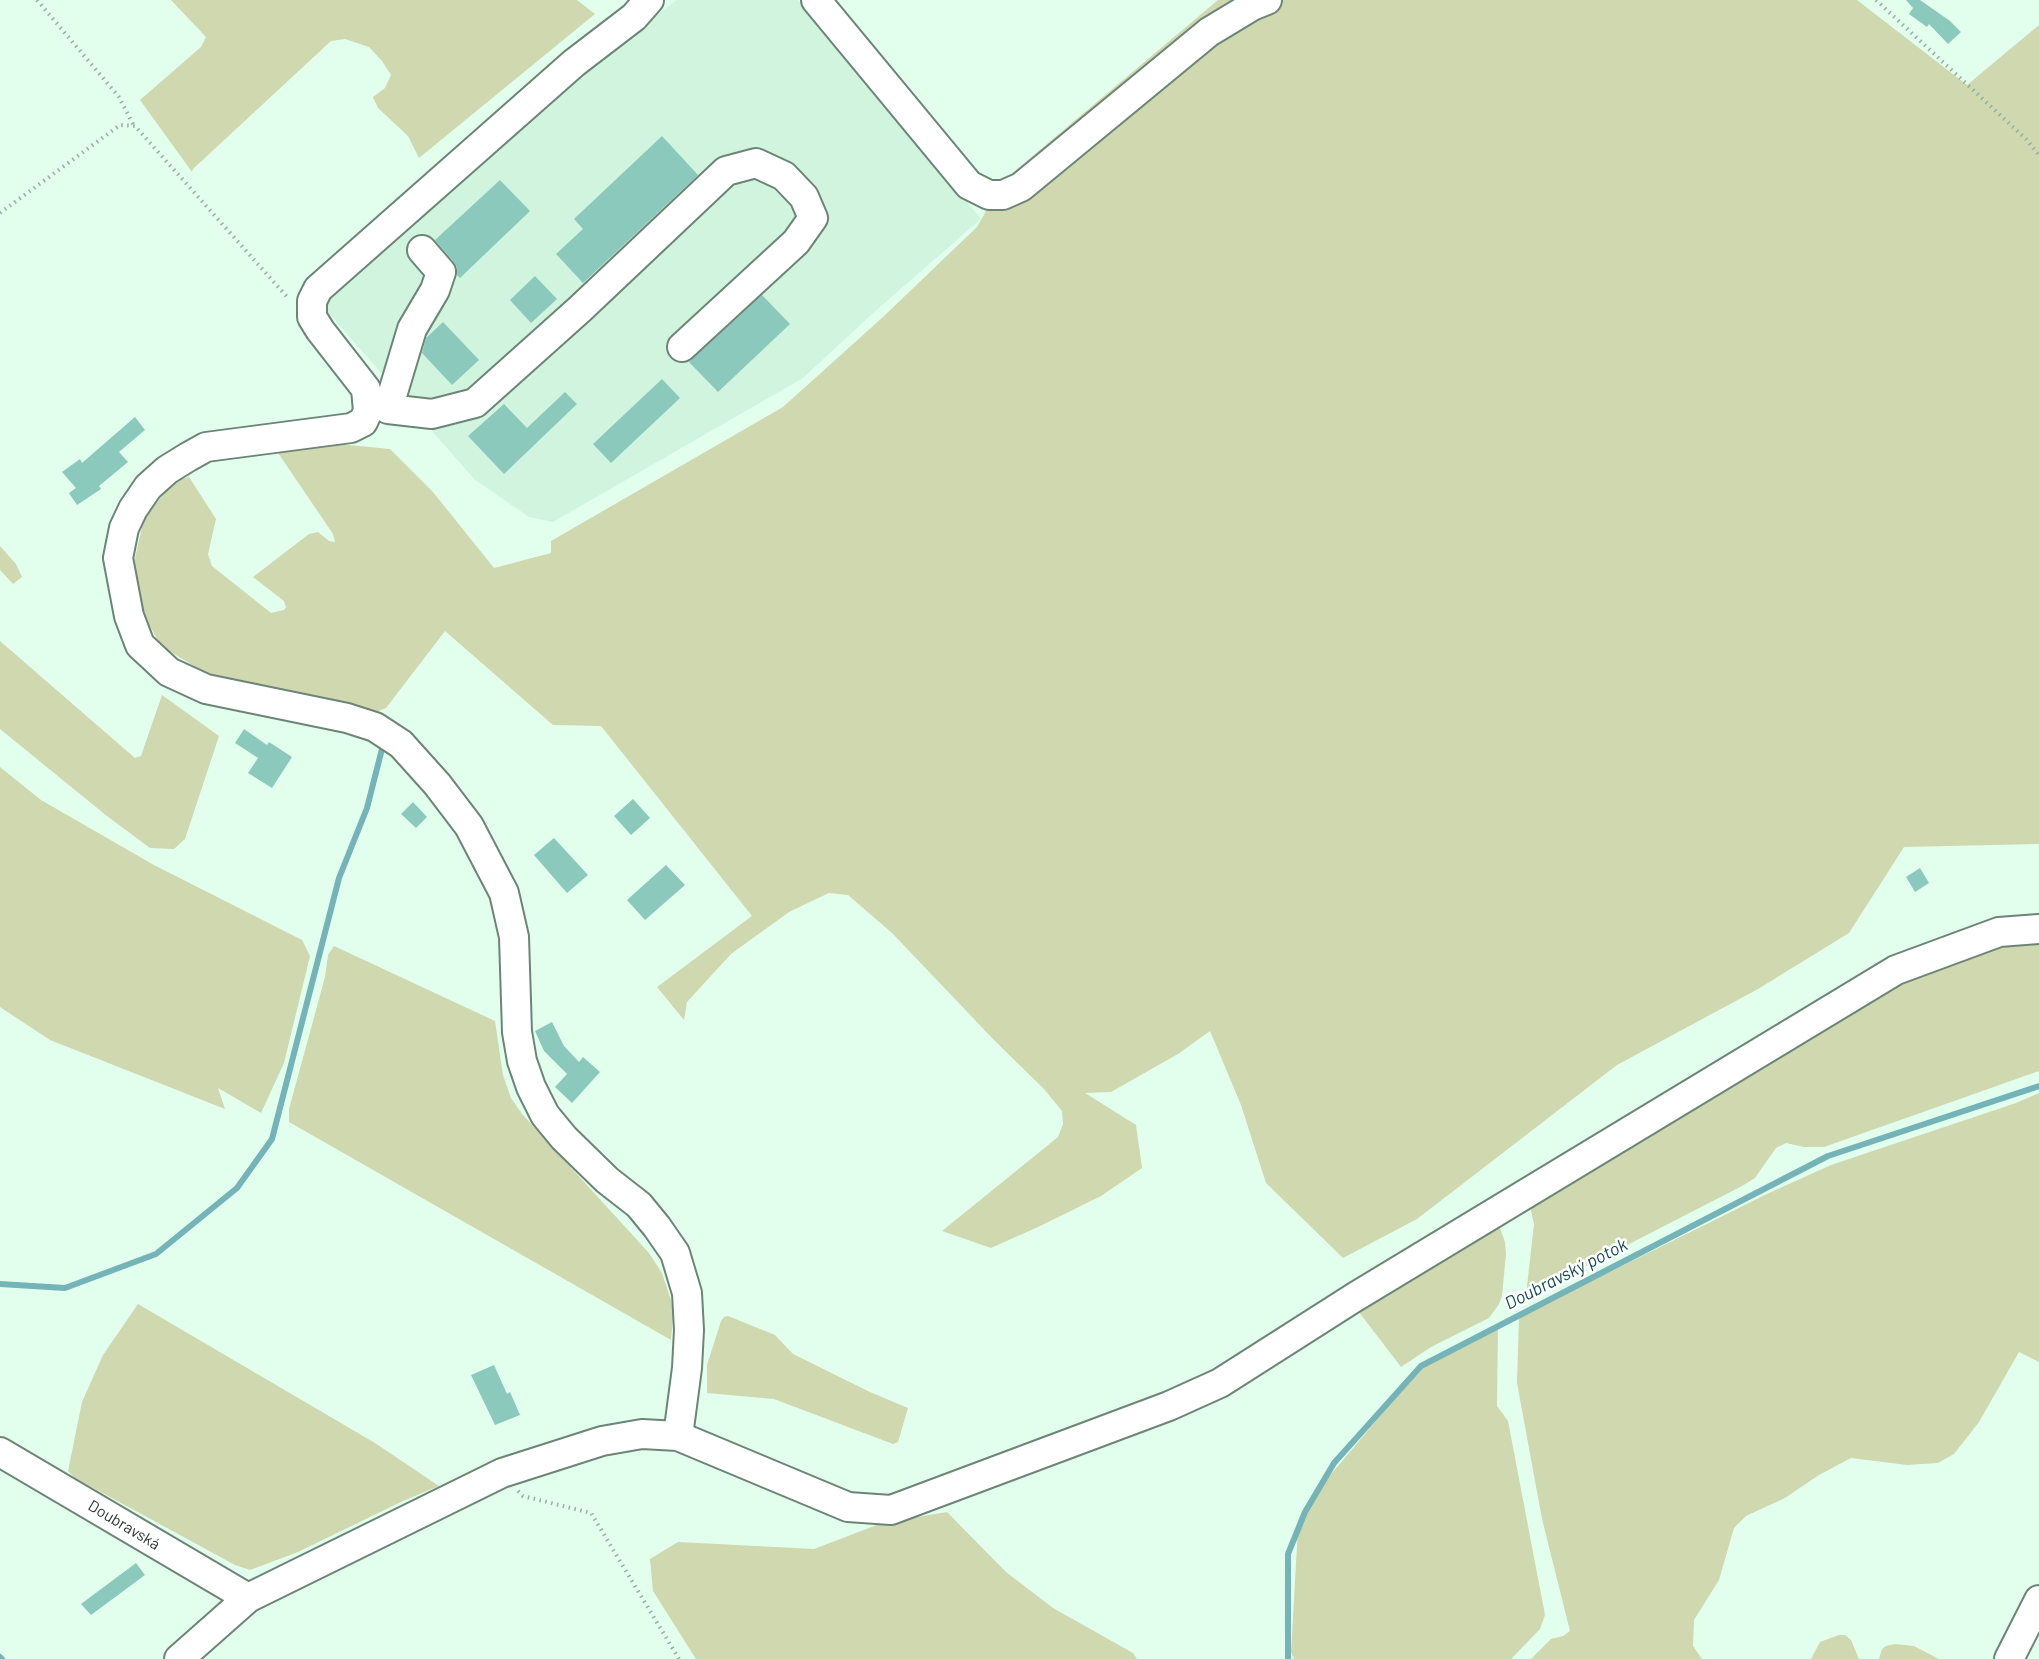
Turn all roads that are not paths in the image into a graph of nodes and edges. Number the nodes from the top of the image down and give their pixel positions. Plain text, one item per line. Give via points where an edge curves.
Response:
1 (649, 0) edge
2 (816, 0) edge
3 (1267, 0) edge
4 (423, 250) dead end
5 (682, 347) dead end
6 (378, 410) junction
7 (2039, 929) edge
8 (678, 1436) junction
9 (0, 1452) edge
10 (248, 1598) junction
11 (2039, 1600) edge
12 (179, 1659) edge
13 (2009, 1659) edge

1 - 6 street via 318,289 312,302 312,317
2 - 3 street via 969,184 989,195 1003,195 1021,187 1209,32
4 - 6 street via 441,272
5 - 6 street via 796,242 813,218 804,198 784,176 756,163 726,171 475,403 432,414
6 - 8 street via 351,428 206,447 167,470 148,487 124,528 118,558 129,616 140,645 169,672 206,689 347,718 375,728 401,744 469,826 504,893 514,938 517,1032 531,1087 545,1115 564,1138 639,1205 675,1253 687,1293 689,1330
7 - 8 street via 1999,932 1896,970 1355,1297 1220,1383 1070,1444 891,1509 848,1507
8 - 10 street via 642,1434 602,1441 502,1473
9 - 10 street, Doubravská
10 - 12 street
11 - 13 street

